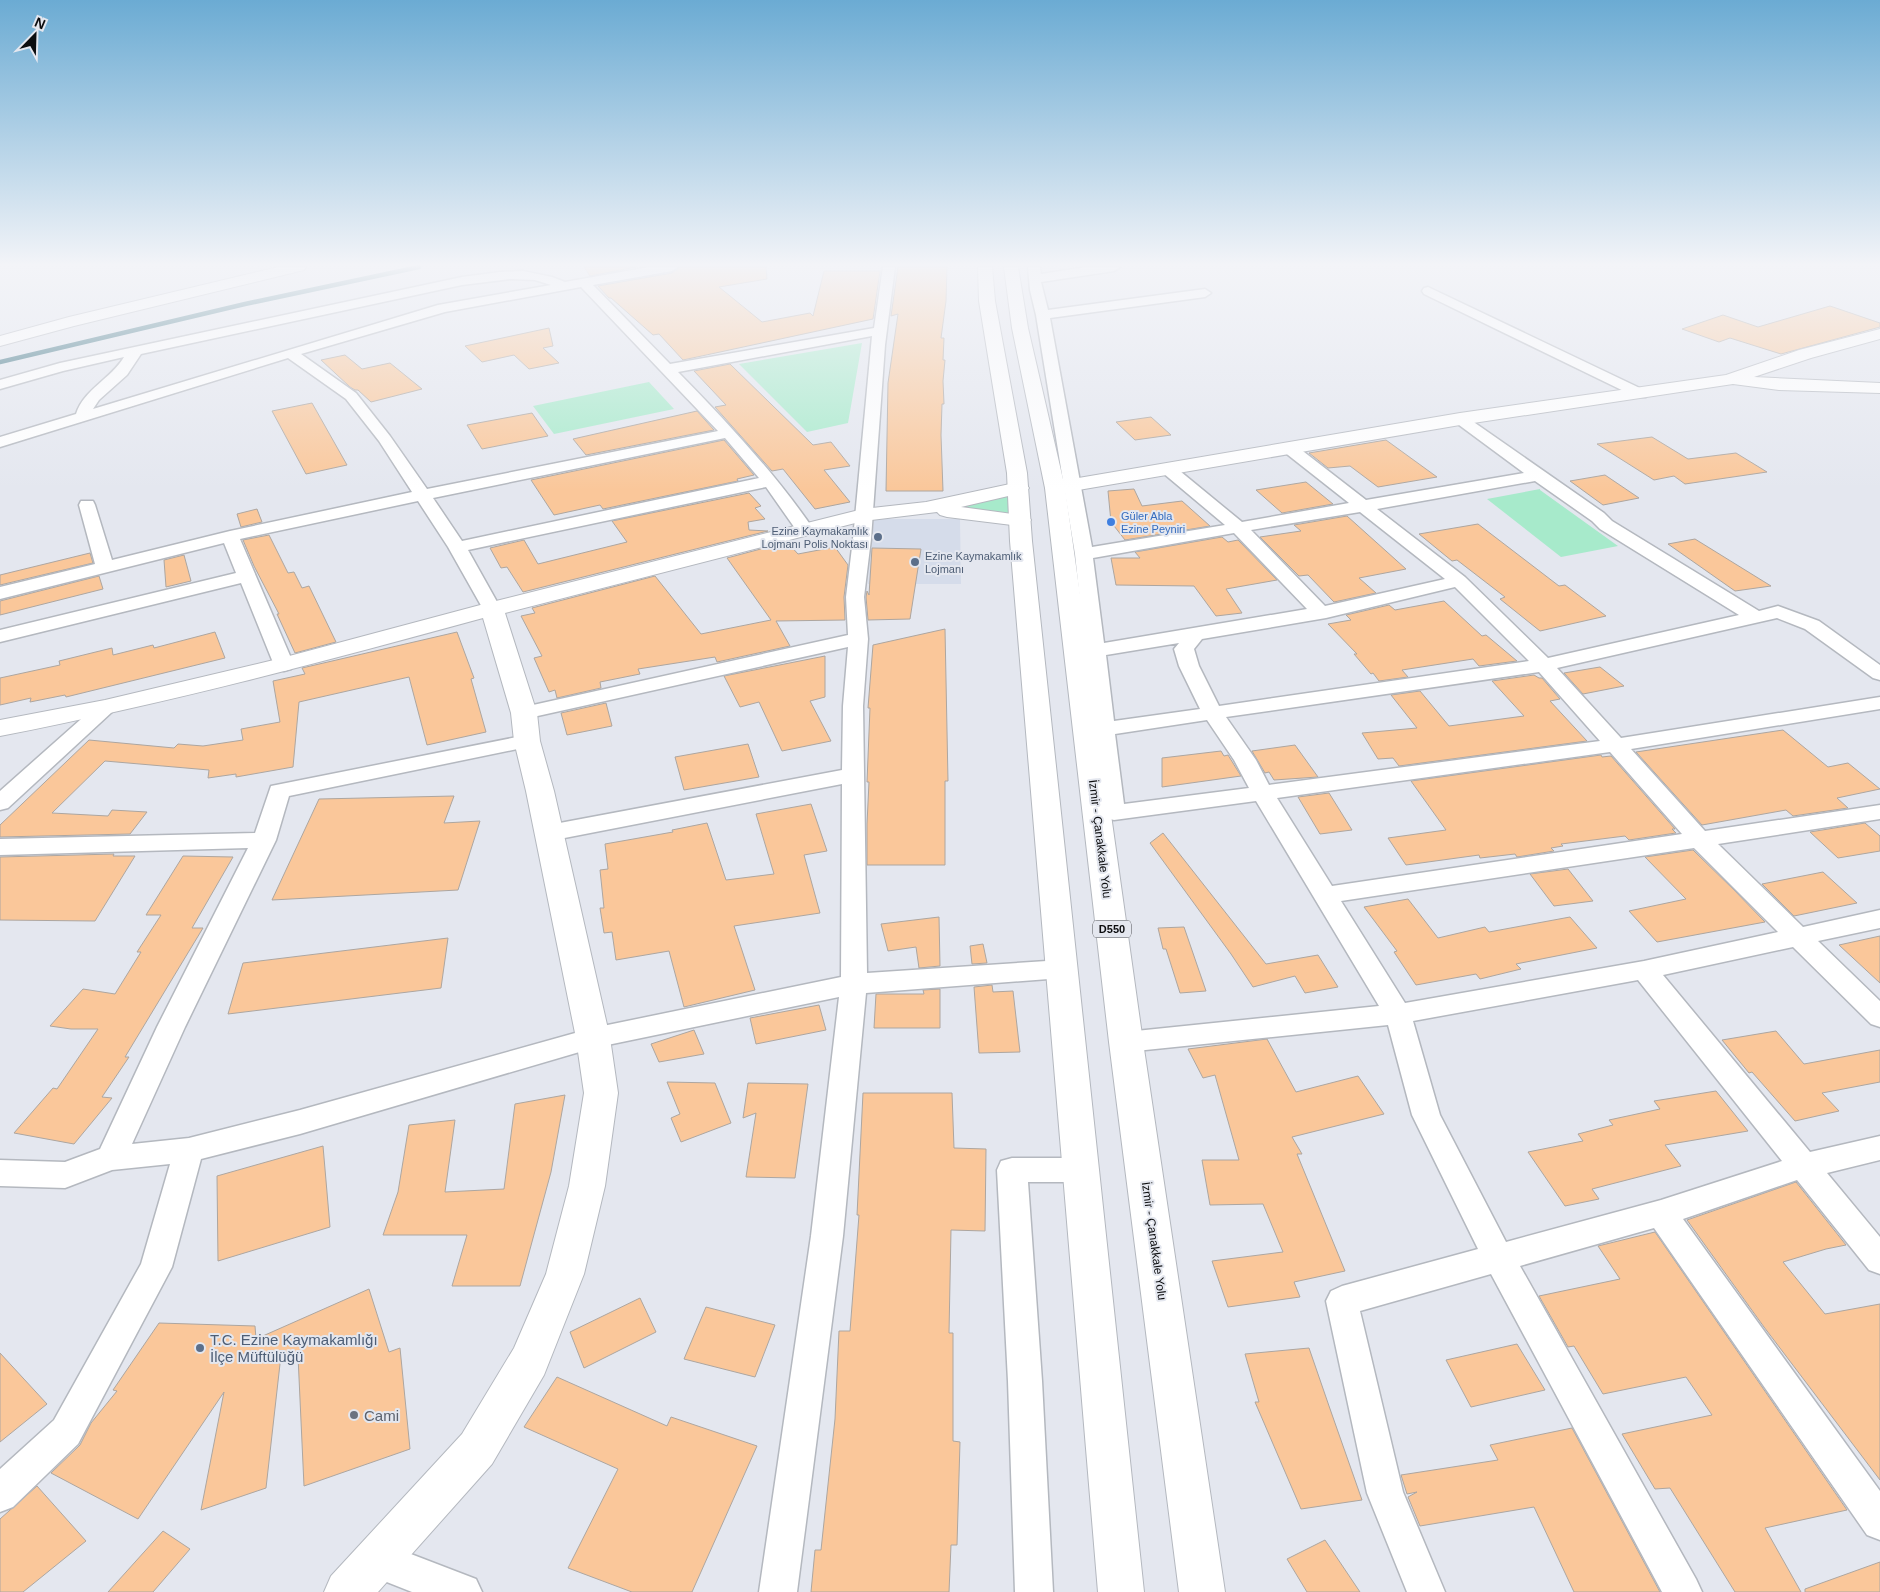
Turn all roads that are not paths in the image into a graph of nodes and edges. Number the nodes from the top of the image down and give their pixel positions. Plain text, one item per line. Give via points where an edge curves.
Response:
1 (183, 341) edge
2 (330, 341) edge
3 (641, 341) edge
4 (823, 341) edge
5 (879, 341) edge
6 (994, 341) edge
7 (1024, 341) edge
8 (1046, 341) edge
9 (1532, 341) edge
10 (1853, 341) edge
11 (135, 352) junction
12 (290, 353) junction
13 (668, 369) junction
14 (1729, 380) junction
15 (0, 385) edge
16 (1880, 388) edge
17 (1640, 394) junction
18 (83, 416) junction
19 (1460, 420) junction
20 (729, 433) junction
21 (0, 442) edge
22 (1289, 448) junction
23 (1169, 470) junction
24 (1538, 476) junction
25 (770, 481) junction
26 (1064, 486) junction
27 (1019, 488) junction
28 (422, 495) junction
29 (87, 506) dead end
30 (1365, 506) junction
31 (926, 508) junction
32 (863, 515) junction
33 (1021, 520) junction
34 (1239, 528) junction
35 (805, 530) junction
36 (230, 536) junction
37 (457, 548) junction
38 (1084, 554) junction
39 (105, 567) junction
40 (247, 576) junction
41 (1459, 581) junction
42 (0, 593) edge
43 (492, 609) junction
44 (1321, 613) junction
45 (1754, 616) junction
46 (1196, 634) junction
47 (0, 636) edge
48 (858, 639) junction
49 (1094, 652) junction
50 (284, 665) junction
51 (1544, 665) junction
52 (1880, 674) edge
53 (1880, 703) edge
54 (105, 708) junction
55 (1212, 713) junction
56 (526, 727) junction
57 (0, 728) edge
58 (1103, 729) junction
59 (1615, 745) junction
60 (854, 775) junction
61 (1262, 792) junction
62 (0, 803) edge
63 (1880, 812) edge
64 (549, 833) junction
65 (264, 840) junction
66 (1700, 840) junction
67 (0, 847) edge
68 (1326, 895) junction
69 (1880, 919) edge
70 (1799, 937) junction
71 (1062, 969) junction
72 (1644, 970) junction
73 (854, 984) junction
74 (1398, 1014) junction
75 (1880, 1016) edge
76 (593, 1038) junction
77 (1126, 1042) junction
78 (1880, 1148) edge
79 (189, 1150) junction
80 (111, 1158) junction
81 (1803, 1166) junction
82 (1081, 1170) junction
83 (2, 1172) edge
84 (1661, 1213) junction
85 (1499, 1259) junction
86 (1880, 1260) edge
87 (0, 1494) edge
88 (1880, 1522) edge
89 (377, 1560) junction
90 (347, 1592) edge
91 (463, 1592) edge
92 (778, 1592) edge
93 (1034, 1592) edge
94 (1121, 1592) edge
95 (1202, 1592) edge
96 (1426, 1592) edge
97 (1683, 1592) edge

1 - 11 street
2 - 12 street
3 - 13 street
4 - 13 street
5 - 32 street
6 - 27 main road
7 - 26 main road, İzmir - Çanakkale Yolu / D550
8 - 26 street
9 - 17 street
10 - 14 main road
11 - 15 street via 60,367
11 - 18 street via 123,371 91,399
12 - 18 street
12 - 28 street via 351,396 385,439
13 - 20 street
14 - 16 main road
14 - 17 main road
17 - 19 main road
18 - 21 street
19 - 22 main road
19 - 24 street
20 - 25 street
20 - 28 street
22 - 23 main road
22 - 30 street
23 - 26 main road
23 - 34 street
24 - 30 street
24 - 45 street via 1606,525
25 - 35 street
25 - 37 street
26 - 38 street
26 - 77 main road, İzmir - Çanakkale Yolu / D550
27 - 31 main road
27 - 33 main road
28 - 36 street
28 - 37 street
29 - 39 street
30 - 34 street
30 - 41 street
31 - 32 main road
31 - 33 main road
32 - 35 main road
32 - 48 street via 854,597
33 - 71 main road
34 - 38 street
34 - 44 street
35 - 43 main road
36 - 39 street
36 - 40 street
37 - 43 street
38 - 49 street
39 - 42 street
40 - 47 street
40 - 50 street
41 - 44 street
41 - 51 street
43 - 50 main road
43 - 56 main road
44 - 46 street
45 - 51 street
45 - 52 street via 1778,612 1812,625
46 - 49 street
46 - 55 street via 1184,649
48 - 56 street
48 - 60 street via 853,706
49 - 58 street
50 - 54 main road
51 - 55 street
51 - 59 street
53 - 59 street
54 - 57 main road
54 - 62 street
55 - 58 street
55 - 61 street via 1245,760
56 - 64 main road
56 - 65 street via 278,792
58 - 61 street via 1114,813
59 - 61 street
59 - 66 street
60 - 64 street
60 - 73 street
61 - 68 street
63 - 66 street
64 - 76 main road
65 - 67 street
65 - 80 street via 171,1027
66 - 68 street
66 - 70 street
68 - 74 street
69 - 70 street
70 - 72 street
70 - 75 street
71 - 73 street
71 - 82 main road
72 - 74 street
72 - 81 street
73 - 76 street
73 - 92 street via 827,1236
74 - 77 street
74 - 85 street via 1426,1115
76 - 79 street
76 - 89 main road via 601,1093 587,1186 565,1274 529,1361 477,1449
77 - 95 main road, İzmir - Çanakkale Yolu / D550
78 - 81 street
79 - 80 street
79 - 87 street via 156,1267 71,1423 66,1432
80 - 83 street via 65,1175
81 - 84 street
81 - 86 street
82 - 93 street via 1012,1170
82 - 94 main road
84 - 85 street
84 - 88 street
85 - 96 street via 1342,1301 1385,1493
85 - 97 street
89 - 90 main road
89 - 91 street

